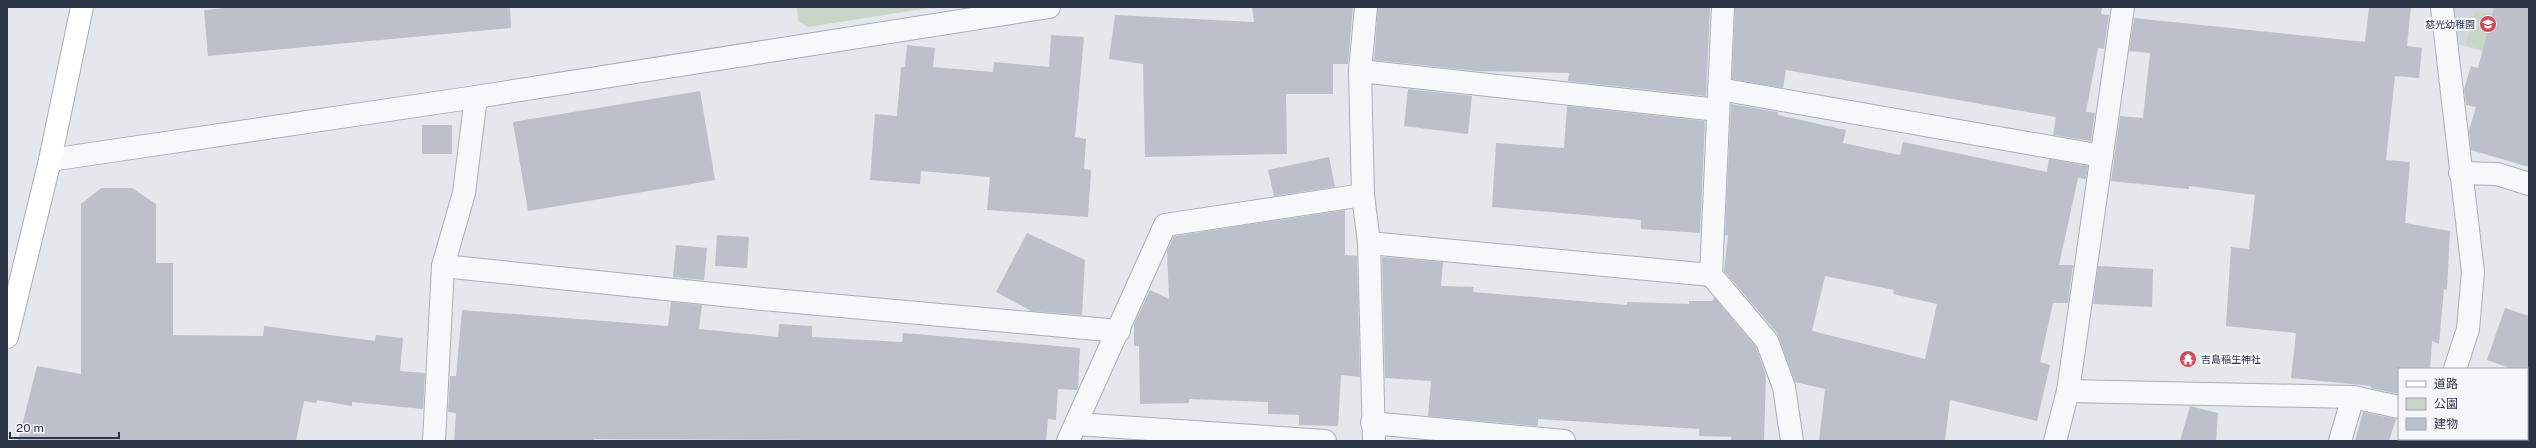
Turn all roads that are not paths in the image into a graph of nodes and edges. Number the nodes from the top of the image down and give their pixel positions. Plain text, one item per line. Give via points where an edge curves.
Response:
1 (82, 7) edge
2 (1050, 7) edge
3 (1366, 7) edge
4 (1723, 7) edge
5 (2123, 7) edge
6 (2442, 7) edge
7 (1360, 71) junction
8 (476, 97) junction
9 (1719, 100) junction
10 (2102, 156) junction
11 (50, 160) junction
12 (2460, 173) junction
13 (2529, 184) edge
14 (1363, 195) junction
15 (1369, 243) junction
16 (443, 266) junction
17 (1711, 275) junction
18 (1119, 331) junction
19 (7, 337) edge
20 (2455, 368) edge
21 (2068, 391) junction
22 (2353, 397) junction
23 (2398, 407) edge
24 (1072, 432) edge
25 (1373, 432) edge
26 (434, 441) edge
27 (1325, 441) edge
28 (1564, 441) edge
29 (1792, 441) edge
30 (2055, 441) edge
31 (2340, 441) edge

1 - 11 street
2 - 8 street
3 - 7 street
4 - 9 street
5 - 10 street
6 - 12 street
7 - 9 street
7 - 14 street
8 - 11 street
8 - 16 street via 464,193
9 - 10 street
9 - 17 street
10 - 21 street
11 - 19 street
12 - 13 street via 2497,174
12 - 20 street via 2472,272 2468,329
14 - 15 street
14 - 18 street via 1165,225
15 - 17 street
15 - 25 street
16 - 18 street via 762,299
16 - 26 street
17 - 29 street via 1767,341 1784,387
18 - 24 street
21 - 22 street
21 - 30 street
22 - 23 street
22 - 31 street
24 - 27 street
25 - 28 street

